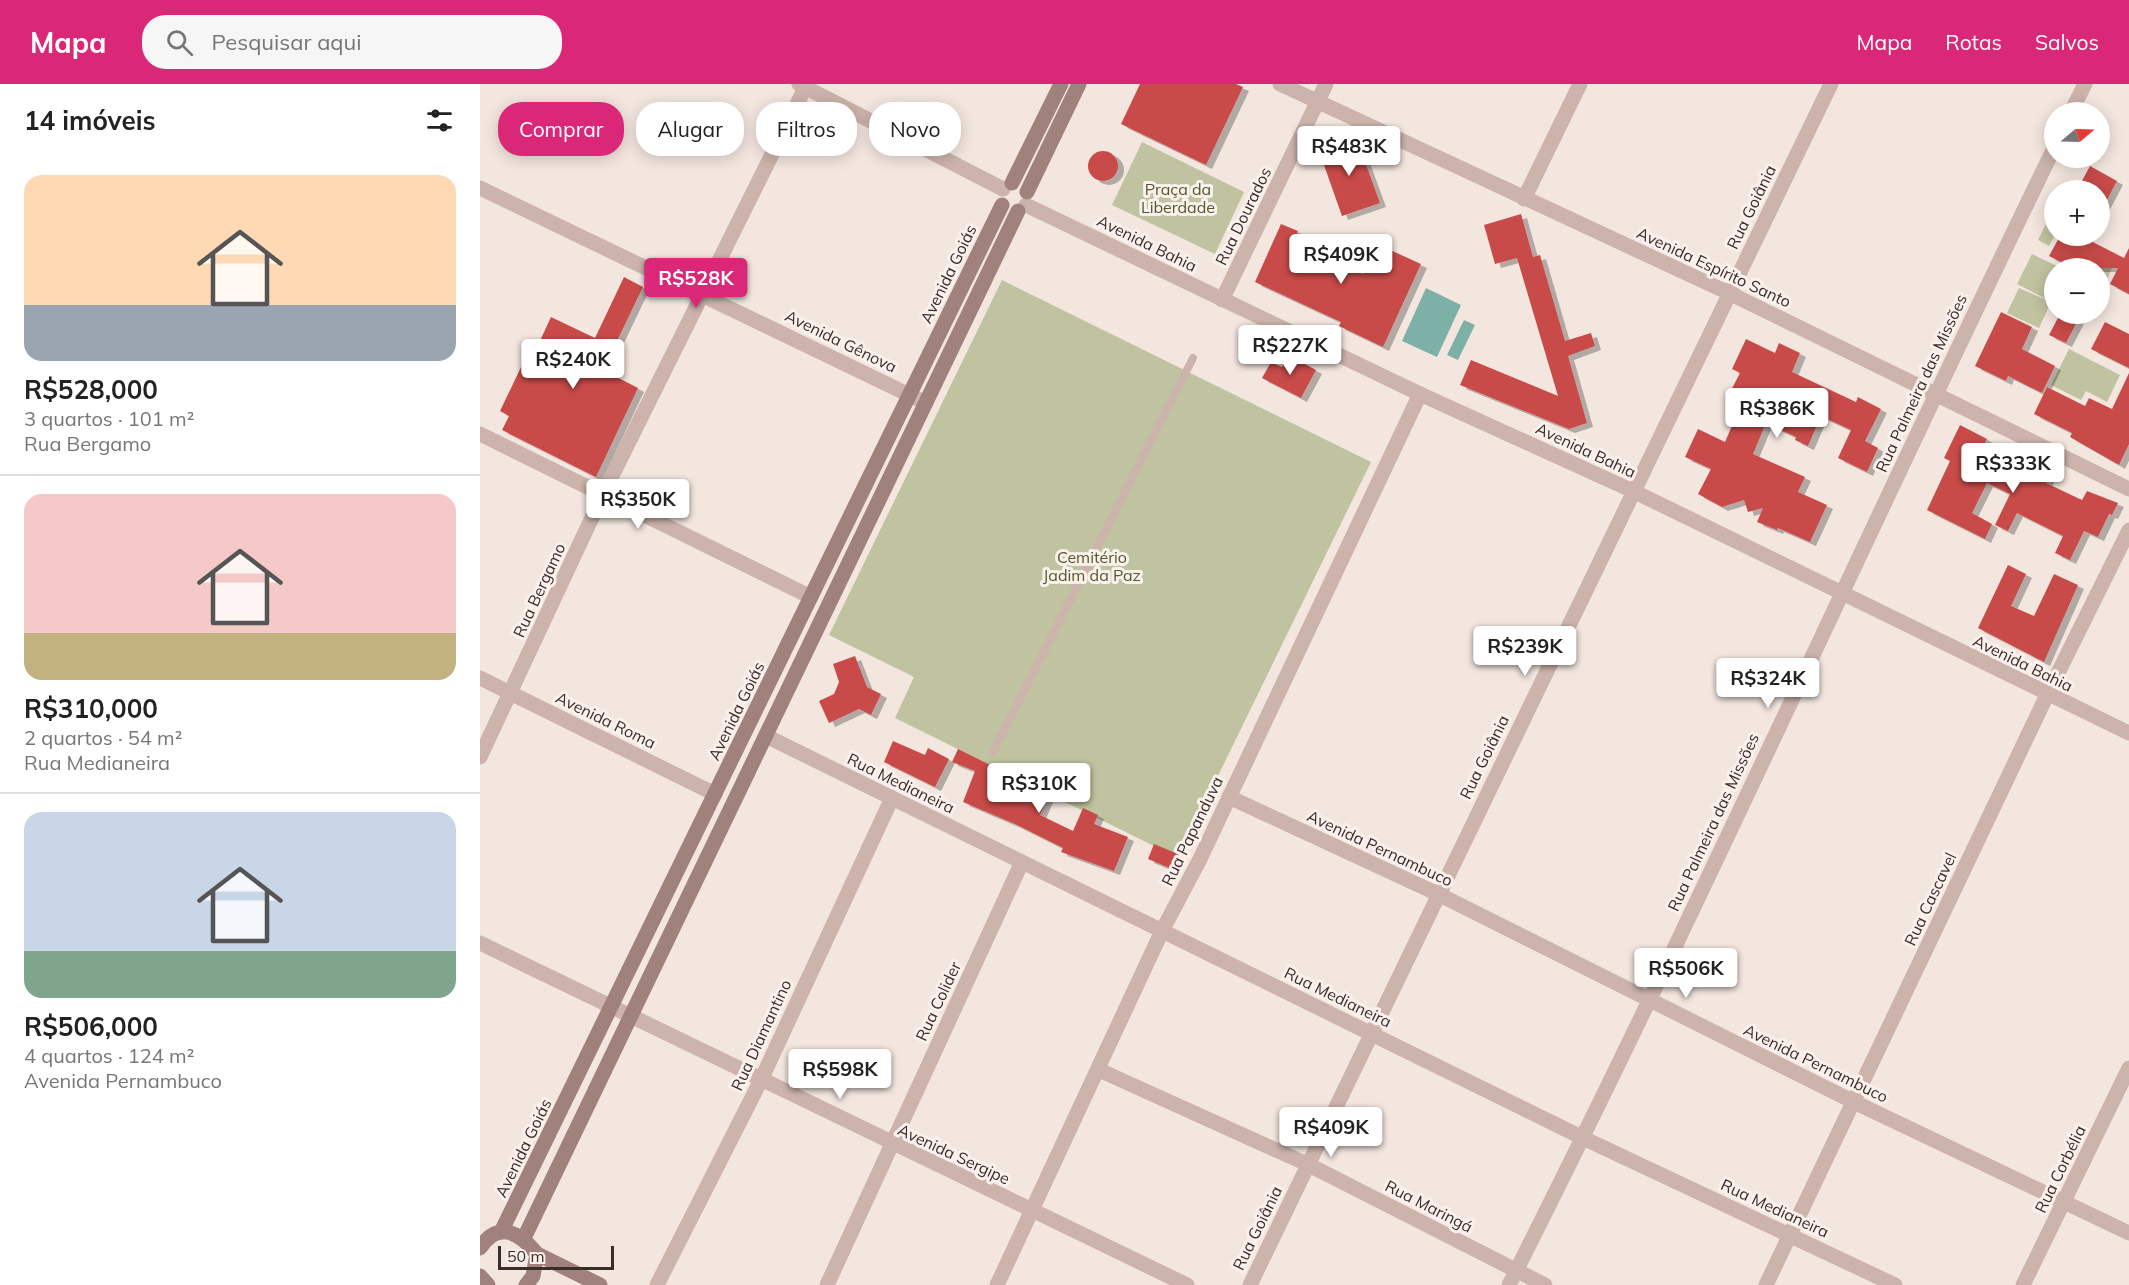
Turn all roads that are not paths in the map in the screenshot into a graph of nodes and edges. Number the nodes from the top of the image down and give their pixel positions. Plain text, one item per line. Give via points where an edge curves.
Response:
1 (1061, 84) edge
2 (1079, 84) edge
3 (1280, 84) edge
4 (1326, 84) edge
5 (1580, 84) edge
6 (1831, 84) edge
7 (2085, 84) edge
8 (804, 85) edge
9 (1318, 102) junction
10 (2076, 102) edge
11 (2044, 168) edge
12 (1007, 186) junction
13 (480, 188) edge
14 (1524, 199) junction
15 (1024, 203) junction
16 (1002, 205) junction
17 (702, 293) junction
18 (1729, 293) junction
19 (1222, 300) junction
20 (1193, 358) dead end
21 (1420, 394) junction
22 (910, 395) junction
23 (1934, 395) junction
24 (926, 403) junction
25 (480, 434) edge
26 (2129, 489) edge
27 (1633, 491) junction
28 (603, 494) junction
29 (2129, 530) edge
30 (1841, 594) junction
31 (811, 597) junction
32 (480, 678) edge
33 (510, 693) junction
34 (2047, 695) junction
35 (2129, 734) edge
36 (766, 736) junction
37 (993, 752) dead end
38 (480, 757) edge
39 (715, 794) junction
40 (1229, 797) junction
41 (892, 798) junction
42 (1022, 862) junction
43 (1438, 894) junction
44 (1162, 931) junction
45 (480, 943) edge
46 (1649, 999) junction
47 (611, 1007) junction
48 (631, 1017) junction
49 (1370, 1032) junction
50 (2129, 1068) edge
51 (1099, 1070) junction
52 (761, 1080) junction
53 (1854, 1102) junction
54 (1581, 1137) junction
55 (892, 1144) junction
56 (1307, 1164) junction
57 (2065, 1201) junction
58 (1033, 1210) junction
59 (491, 1233) edge
60 (2129, 1233) edge
61 (1790, 1235) junction
62 (524, 1238) junction
63 (480, 1248) edge
64 (537, 1254) junction
65 (480, 1276) edge
66 (1512, 1278) edge
67 (488, 1285) edge
68 (526, 1285) edge
69 (600, 1285) edge
70 (657, 1285) edge
71 (827, 1285) edge
72 (997, 1285) edge
73 (1187, 1285) edge
74 (1250, 1285) edge
75 (1545, 1285) edge
76 (1766, 1285) edge
77 (1895, 1285) edge
78 (2023, 1285) edge

1 - 12 main road
2 - 15 main road
3 - 9 street, Avenida Espírito Santo
4 - 9 street, Rua Dourados
5 - 14 street
6 - 18 street, Rua Goiânia
7 - 10 street
8 - 12 street
8 - 17 street, Rua Bergamo
9 - 14 street, Avenida Espírito Santo
9 - 19 street, Rua Dourados
11 - 23 street, Rua Palmeira das Missões
12 - 15 main road via 1021,185
12 - 16 main road via 1000,195
13 - 17 street, Avenida Gênova
14 - 18 street, Avenida Espírito Santo
15 - 16 main road via 1009,211
15 - 19 street, Avenida Bahia
15 - 24 main road
16 - 22 main road, Avenida Goiás
17 - 22 street, Avenida Gênova
17 - 28 street, Rua Bergamo
18 - 23 street, Avenida Espírito Santo
18 - 27 street, Rua Goiânia
19 - 21 street, Avenida Bahia
20 - 37 lane
21 - 27 street, Avenida Bahia
21 - 40 street, Rua Papanduva
22 - 24 street, Avenida Gênova
22 - 31 main road, Avenida Goiás
23 - 26 street, Avenida Espírito Santo
23 - 30 street, Rua Palmeira das Missões
24 - 36 main road
25 - 28 street
27 - 30 street, Avenida Bahia
27 - 43 street, Rua Goiânia
28 - 31 street
28 - 33 street, Rua Bergamo
29 - 34 street, Rua Cascavel
30 - 34 street, Avenida Bahia
30 - 46 street, Rua Palmeira das Missões
31 - 39 main road, Avenida Goiás
32 - 33 street, Avenida Roma
33 - 38 street, Rua Bergamo
33 - 39 street, Avenida Roma
34 - 35 street, Avenida Bahia
34 - 53 street, Rua Cascavel
36 - 41 street, Rua Medianeira
36 - 48 main road
39 - 47 main road, Avenida Goiás
40 - 43 street, Avenida Pernambuco
40 - 44 street, Rua Papanduva
41 - 42 street, Rua Medianeira
41 - 52 street, Rua Diamantino
42 - 44 street, Rua Medianeira
42 - 55 street, Rua Colider
43 - 46 street, Avenida Pernambuco
43 - 49 street, Rua Goiânia
44 - 49 street, Rua Medianeira
44 - 51 street, Rua Papanduva
45 - 47 street, Avenida Sergipe
46 - 53 street, Avenida Pernambuco
46 - 54 street, Rua Palmeira das Missões
47 - 48 street, Avenida Sergipe
47 - 59 main road, Avenida Goiás
48 - 52 street, Avenida Sergipe
48 - 62 main road
49 - 54 street, Rua Medianeira
49 - 56 street, Rua Goiânia
50 - 57 street, Rua Corbélia
51 - 56 street, Rua Maringá
51 - 58 street, Rua Papanduva
52 - 55 street, Avenida Sergipe
52 - 70 street, Rua Diamantino
53 - 57 street, Avenida Pernambuco
53 - 61 street, Rua Cascavel
54 - 61 street, Rua Medianeira
54 - 66 street, Rua Palmeira das Missões
55 - 58 street, Avenida Sergipe
55 - 71 street, Rua Colider
56 - 66 street, Rua Maringá
56 - 74 street, Rua Goiânia
57 - 60 street, Avenida Pernambuco
57 - 78 street, Rua Corbélia
58 - 72 street, Rua Papanduva
58 - 73 street, Avenida Sergipe
59 - 62 main road via 513,1233
59 - 63 main road, Avenida Goiás
61 - 76 street, Rua Cascavel
61 - 77 street, Rua Medianeira
62 - 64 main road
64 - 68 main road via 533,1276
64 - 69 main road
65 - 67 main road
66 - 75 street, Rua Maringá

